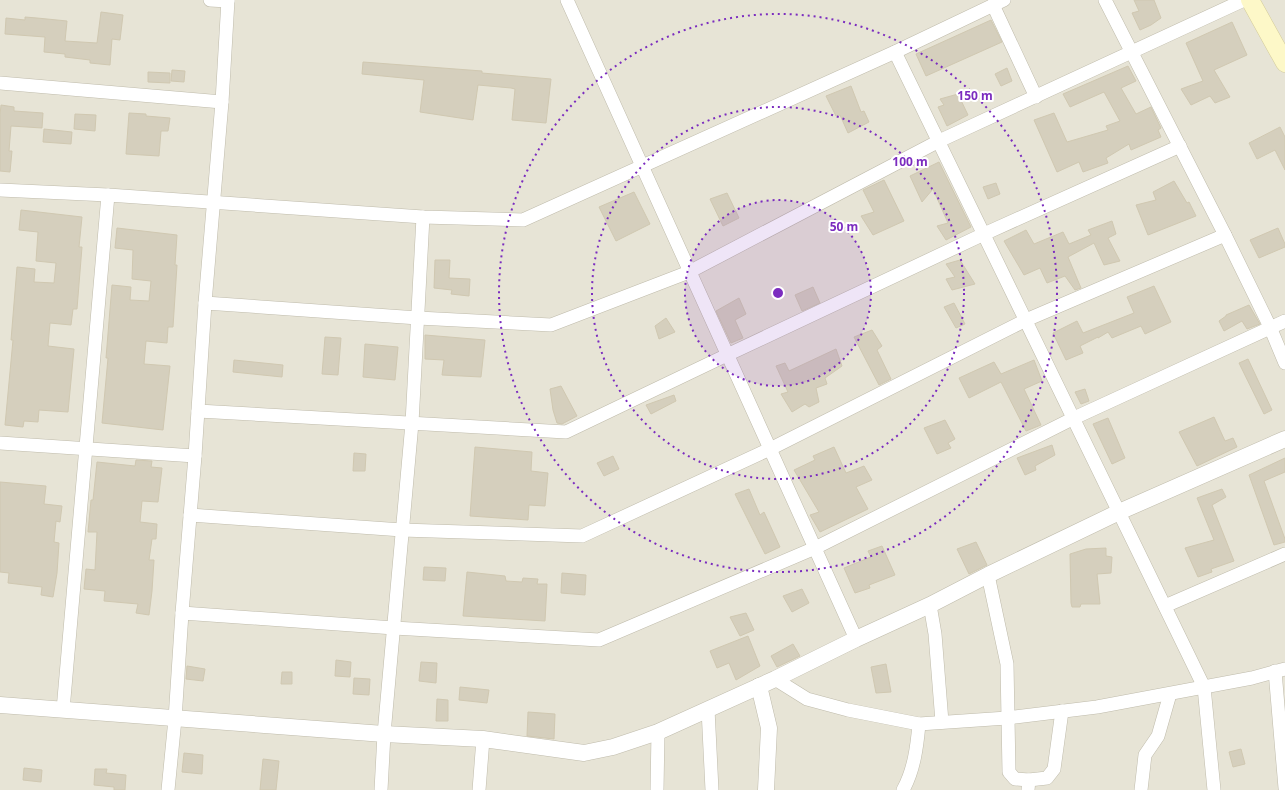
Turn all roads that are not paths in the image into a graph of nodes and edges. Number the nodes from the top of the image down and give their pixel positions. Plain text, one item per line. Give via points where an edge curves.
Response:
1 (210, 0) edge
2 (567, 0) edge
3 (1105, 0) edge
4 (1244, 0) edge
5 (1250, 0) edge
6 (228, 1) edge
7 (998, 3) edge
8 (896, 52) junction
9 (1133, 52) junction
10 (1285, 63) edge
11 (0, 83) edge
12 (1036, 97) junction
13 (222, 102) junction
14 (939, 141) junction
15 (1180, 146) junction
16 (641, 166) junction
17 (0, 190) edge
18 (108, 195) junction
19 (212, 202) junction
20 (423, 217) junction
21 (984, 234) junction
22 (1225, 235) junction
23 (689, 272) junction
24 (205, 302) junction
25 (418, 318) junction
26 (1026, 320) junction
27 (1285, 320) edge
28 (1270, 328) junction
29 (727, 355) junction
30 (1285, 362) edge
31 (198, 411) junction
32 (1074, 418) junction
33 (412, 423) junction
34 (1285, 439) edge
35 (0, 443) edge
36 (85, 449) junction
37 (770, 449) junction
38 (195, 456) junction
39 (1119, 512) junction
40 (190, 515) junction
41 (402, 530) junction
42 (815, 548) junction
43 (1285, 554) edge
44 (988, 575) junction
45 (930, 605) junction
46 (1165, 606) junction
47 (182, 614) junction
48 (394, 628) junction
49 (856, 639) junction
50 (1280, 670) edge
51 (775, 679) junction
52 (759, 686) junction
53 (1204, 687) junction
54 (1170, 694) junction
55 (0, 705) edge
56 (708, 709) junction
57 (63, 710) junction
58 (1062, 711) junction
59 (1007, 718) junction
60 (175, 719) junction
61 (942, 722) junction
62 (919, 724) junction
63 (658, 732) junction
64 (384, 734) junction
65 (483, 739) junction
66 (1283, 747) edge
67 (1028, 785) edge
68 (1285, 788) edge
69 (168, 790) edge
70 (380, 790) edge
71 (479, 790) edge
72 (657, 790) edge
73 (712, 790) edge
74 (766, 790) edge
75 (903, 790) edge
76 (1141, 790) edge
77 (1214, 790) edge

1 - 6 street
2 - 16 street
3 - 9 street
4 - 9 street
5 - 10 main road
6 - 13 street
7 - 8 street
7 - 12 street
8 - 14 street
8 - 16 street
9 - 12 street
9 - 15 street
11 - 13 street
12 - 14 street
13 - 19 street
14 - 21 street
14 - 23 street
15 - 21 street
15 - 22 street
16 - 20 street via 523,220
16 - 23 street
17 - 18 street
18 - 19 street
18 - 36 street
19 - 20 street
19 - 24 street
20 - 25 street
21 - 26 street
21 - 29 street
22 - 26 street
22 - 28 street
23 - 25 street via 551,325
23 - 29 street
24 - 25 street
24 - 31 street
25 - 33 street
26 - 32 street
26 - 37 street
27 - 28 street
28 - 30 street
28 - 32 street
29 - 33 street via 566,432
29 - 37 street
31 - 33 street
31 - 38 street
32 - 39 street
32 - 42 street
33 - 41 street
34 - 39 street
35 - 36 street
36 - 38 street
36 - 57 street
37 - 41 street via 582,536
37 - 42 street
38 - 40 street
39 - 44 street
39 - 46 street
40 - 41 street
40 - 47 street
41 - 48 street
42 - 48 street via 599,640
42 - 49 street
43 - 46 street
44 - 45 street
44 - 59 street via 1007,664
45 - 49 street
45 - 61 street via 935,634
46 - 53 street
47 - 48 street
47 - 60 street
48 - 64 street
49 - 51 street
50 - 53 street
50 - 66 street
51 - 52 street
51 - 62 street via 807,699
52 - 56 street
52 - 74 street via 769,728
53 - 54 street
53 - 77 street
54 - 58 street
54 - 76 street via 1158,736 1145,755
55 - 57 street
56 - 63 street
56 - 73 street
57 - 60 street
58 - 59 street
58 - 67 street via 1054,769 1047,778
59 - 61 street
59 - 67 street via 1009,772 1015,779
60 - 64 street
60 - 69 street
61 - 62 street
62 - 75 street via 917,746
63 - 65 street via 613,747 584,753
63 - 72 street
64 - 65 street
64 - 70 street
65 - 71 street
66 - 68 street

